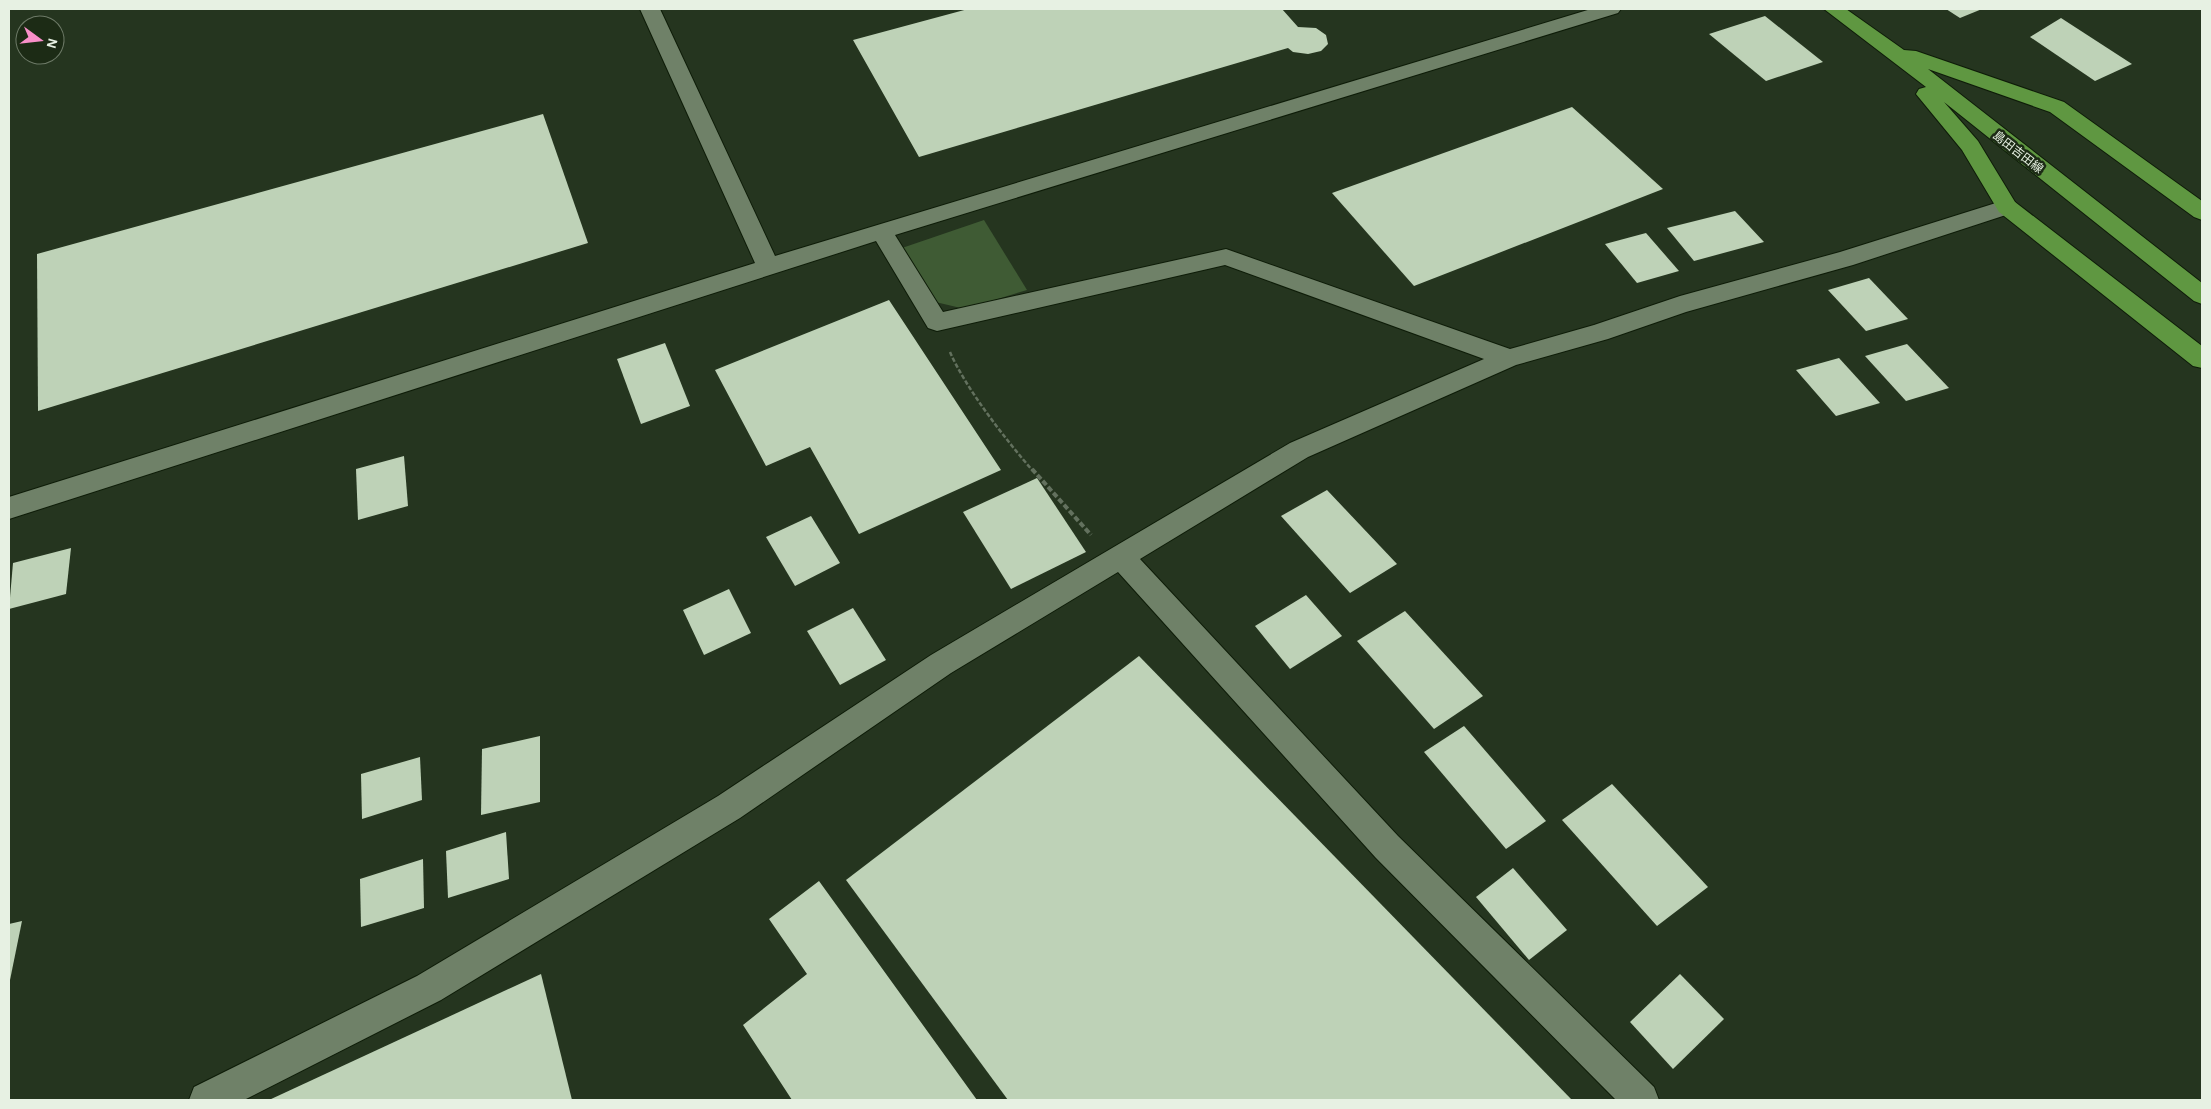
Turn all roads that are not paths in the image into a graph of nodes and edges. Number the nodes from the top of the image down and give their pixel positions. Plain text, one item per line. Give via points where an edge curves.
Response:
1 (650, 9) edge
2 (1612, 9) edge
3 (1834, 9) edge
4 (1888, 48) junction
5 (2007, 207) junction
6 (2202, 212) edge
7 (881, 231) junction
8 (768, 266) junction
9 (2202, 295) edge
10 (1509, 358) junction
11 (2202, 359) edge
12 (9, 508) edge
13 (1118, 559) junction
14 (208, 1100) edge
15 (1641, 1100) edge

1 - 8 street
2 - 7 street
3 - 4 main road, 島田吉田線
4 - 5 main road via 1970,146
4 - 6 main road via 2057,108
4 - 9 main road, 島田吉田線
5 - 10 street via 1845,260 1680,305 1599,333
5 - 11 main road
7 - 8 street
7 - 10 street via 937,322 1226,257
8 - 12 street
10 - 13 street via 1299,450
13 - 14 street via 941,664 729,807 429,988
13 - 15 street via 1387,847

